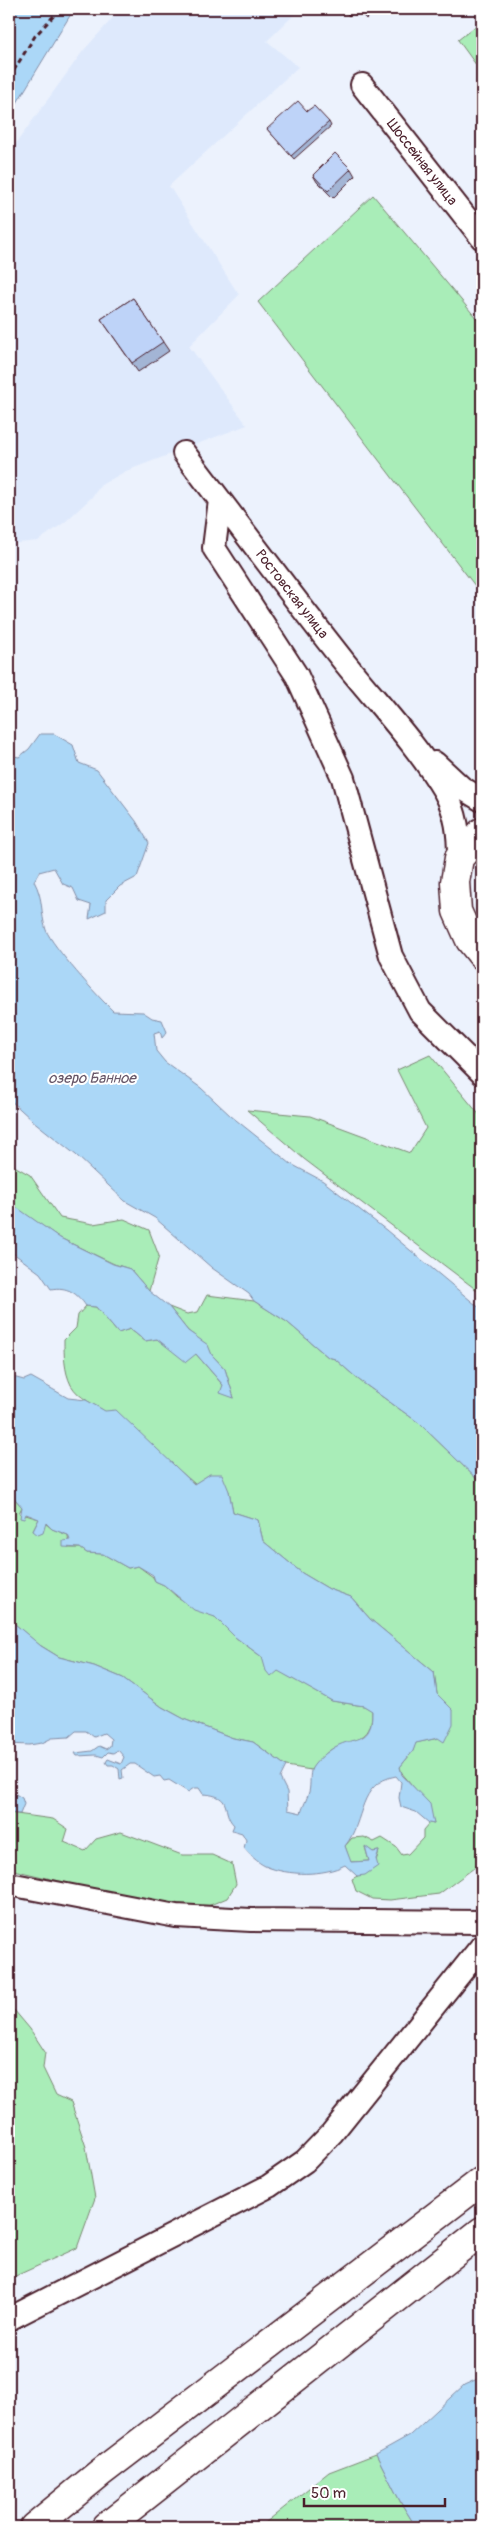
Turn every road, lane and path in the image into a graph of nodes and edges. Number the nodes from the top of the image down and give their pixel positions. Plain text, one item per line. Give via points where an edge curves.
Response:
1 (60, 9) edge
2 (9, 78) edge
3 (362, 85) dead end
4 (482, 238) edge
5 (184, 453) dead end
6 (220, 500) junction
7 (403, 734) junction
8 (482, 800) edge
9 (482, 832) edge
10 (459, 858) junction
11 (482, 955) edge
12 (482, 1073) edge
13 (9, 1884) edge
14 (482, 1922) edge
15 (482, 1946) edge
16 (482, 2181) edge
17 (482, 2232) edge
18 (9, 2320) edge
19 (34, 2527) edge
20 (106, 2527) edge

1 - 2 path via 35,36
3 - 4 street, Шоссейная улица
5 - 6 street, Ростовская улица
6 - 7 street, Ростовская улица
6 - 12 street via 214,548 297,676 343,778 391,956 420,1011
7 - 8 street via 462,788
7 - 10 street via 444,792 456,816
9 - 10 main road
10 - 11 main road via 455,882 457,911 470,940
13 - 14 street via 176,1916
15 - 18 street via 332,2133 305,2161 269,2186
16 - 19 main road
17 - 20 main road

